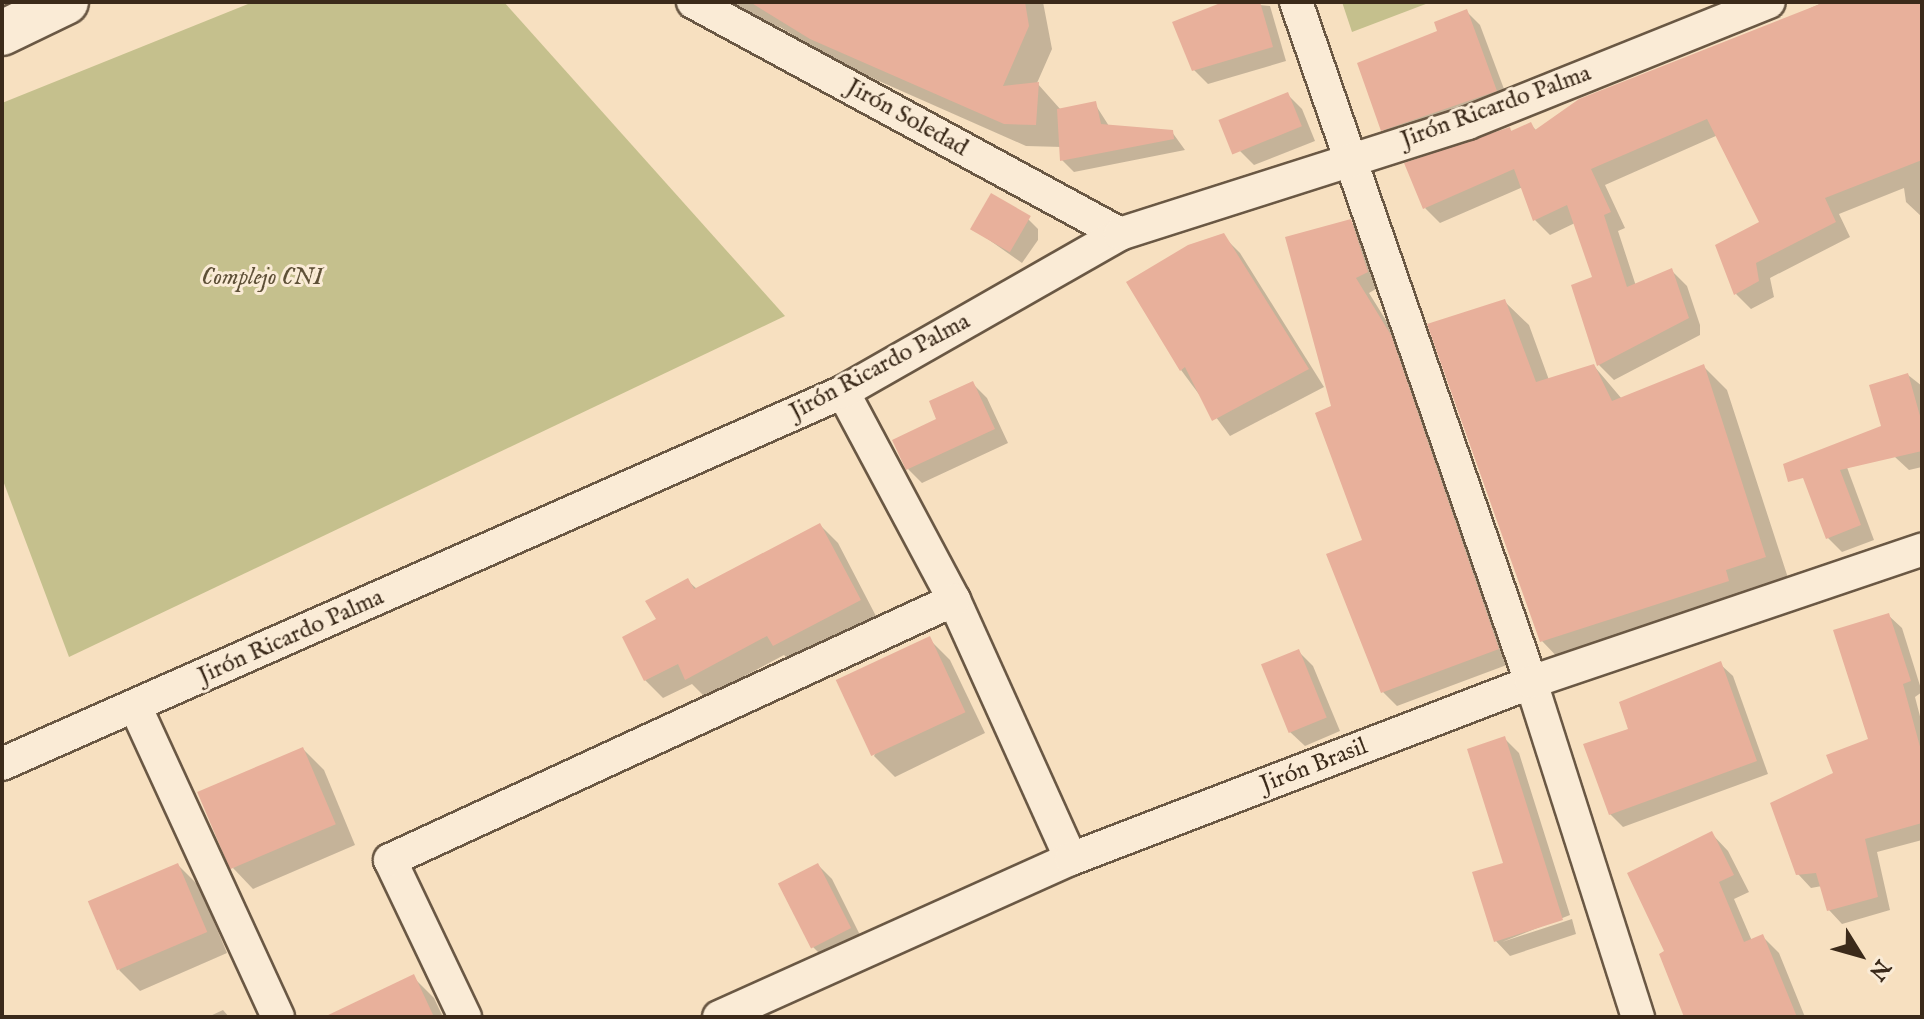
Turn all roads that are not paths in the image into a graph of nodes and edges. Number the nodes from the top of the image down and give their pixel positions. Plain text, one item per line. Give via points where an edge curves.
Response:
1 (66, 2) edge
2 (693, 2) edge
3 (1296, 2) edge
4 (1769, 2) edge
5 (2, 33) edge
6 (1348, 158) junction
7 (1120, 234) junction
8 (843, 392) junction
9 (1922, 550) edge
10 (954, 600) junction
11 (1531, 682) junction
12 (135, 706) junction
13 (2, 764) edge
14 (1071, 859) junction
15 (278, 1017) edge
16 (465, 1017) edge
17 (719, 1017) edge
18 (1638, 1017) edge

1 - 5 main road
2 - 7 street, Jirón Soledad
3 - 6 street
4 - 6 street, Jirón Ricardo Palma via 1468,123
6 - 7 street, Jirón Ricardo Palma
6 - 11 street
7 - 8 street, Jirón Ricardo Palma
8 - 10 street
8 - 12 street, Jirón Ricardo Palma
9 - 11 street, Jirón Brasil
10 - 14 street
10 - 16 street via 390,860
11 - 14 street, Jirón Brasil
11 - 18 street
12 - 13 street, Jirón Ricardo Palma
12 - 15 street
14 - 17 street, Jirón Brasil

